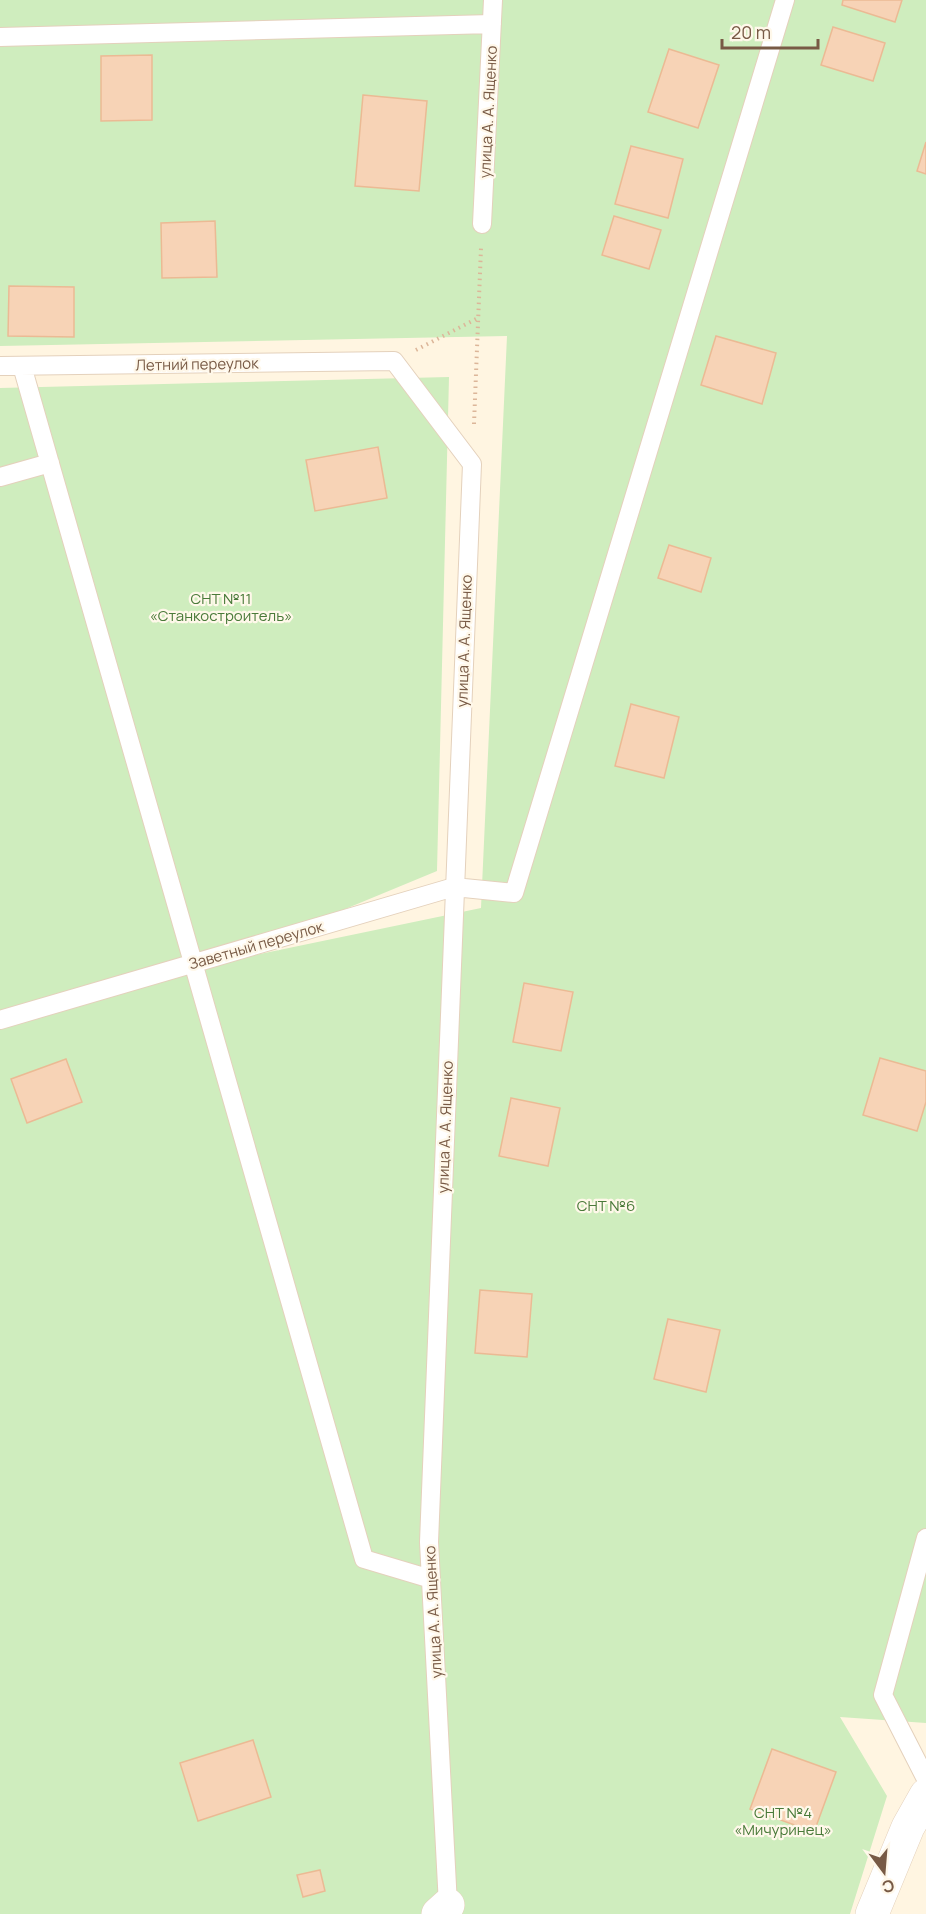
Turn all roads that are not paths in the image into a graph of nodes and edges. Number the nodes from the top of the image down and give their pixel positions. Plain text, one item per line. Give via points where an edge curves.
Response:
1 (493, 0) edge
2 (785, 0) edge
3 (492, 24) junction
4 (0, 37) edge
5 (482, 224) road end
6 (0, 366) edge
7 (22, 366) junction
8 (50, 463) junction
9 (472, 464) joint
10 (0, 477) edge
11 (454, 887) junction
12 (193, 963) junction
13 (0, 1020) edge
14 (926, 1538) edge
15 (431, 1579) junction
16 (926, 1779) edge
17 (926, 1795) edge
18 (443, 1909) edge
19 (872, 1914) edge

1 - 3 lane, улица А. А. Ященко
2 - 11 lane, Заветный переулок via 514,893
3 - 4 lane
3 - 5 lane, улица А. А. Ященко
6 - 7 lane, Летний переулок
7 - 8 lane
7 - 9 lane, Летний переулок via 394,361
8 - 10 lane
8 - 12 lane
9 - 11 lane, улица А. А. Ященко
11 - 12 lane, Заветный переулок
11 - 15 lane, улица А. А. Ященко via 429,1542
12 - 13 lane, Заветный переулок
12 - 15 lane via 364,1559
14 - 16 lane via 883,1695
15 - 18 lane, улица А. А. Ященко
17 - 19 street via 908,1827

